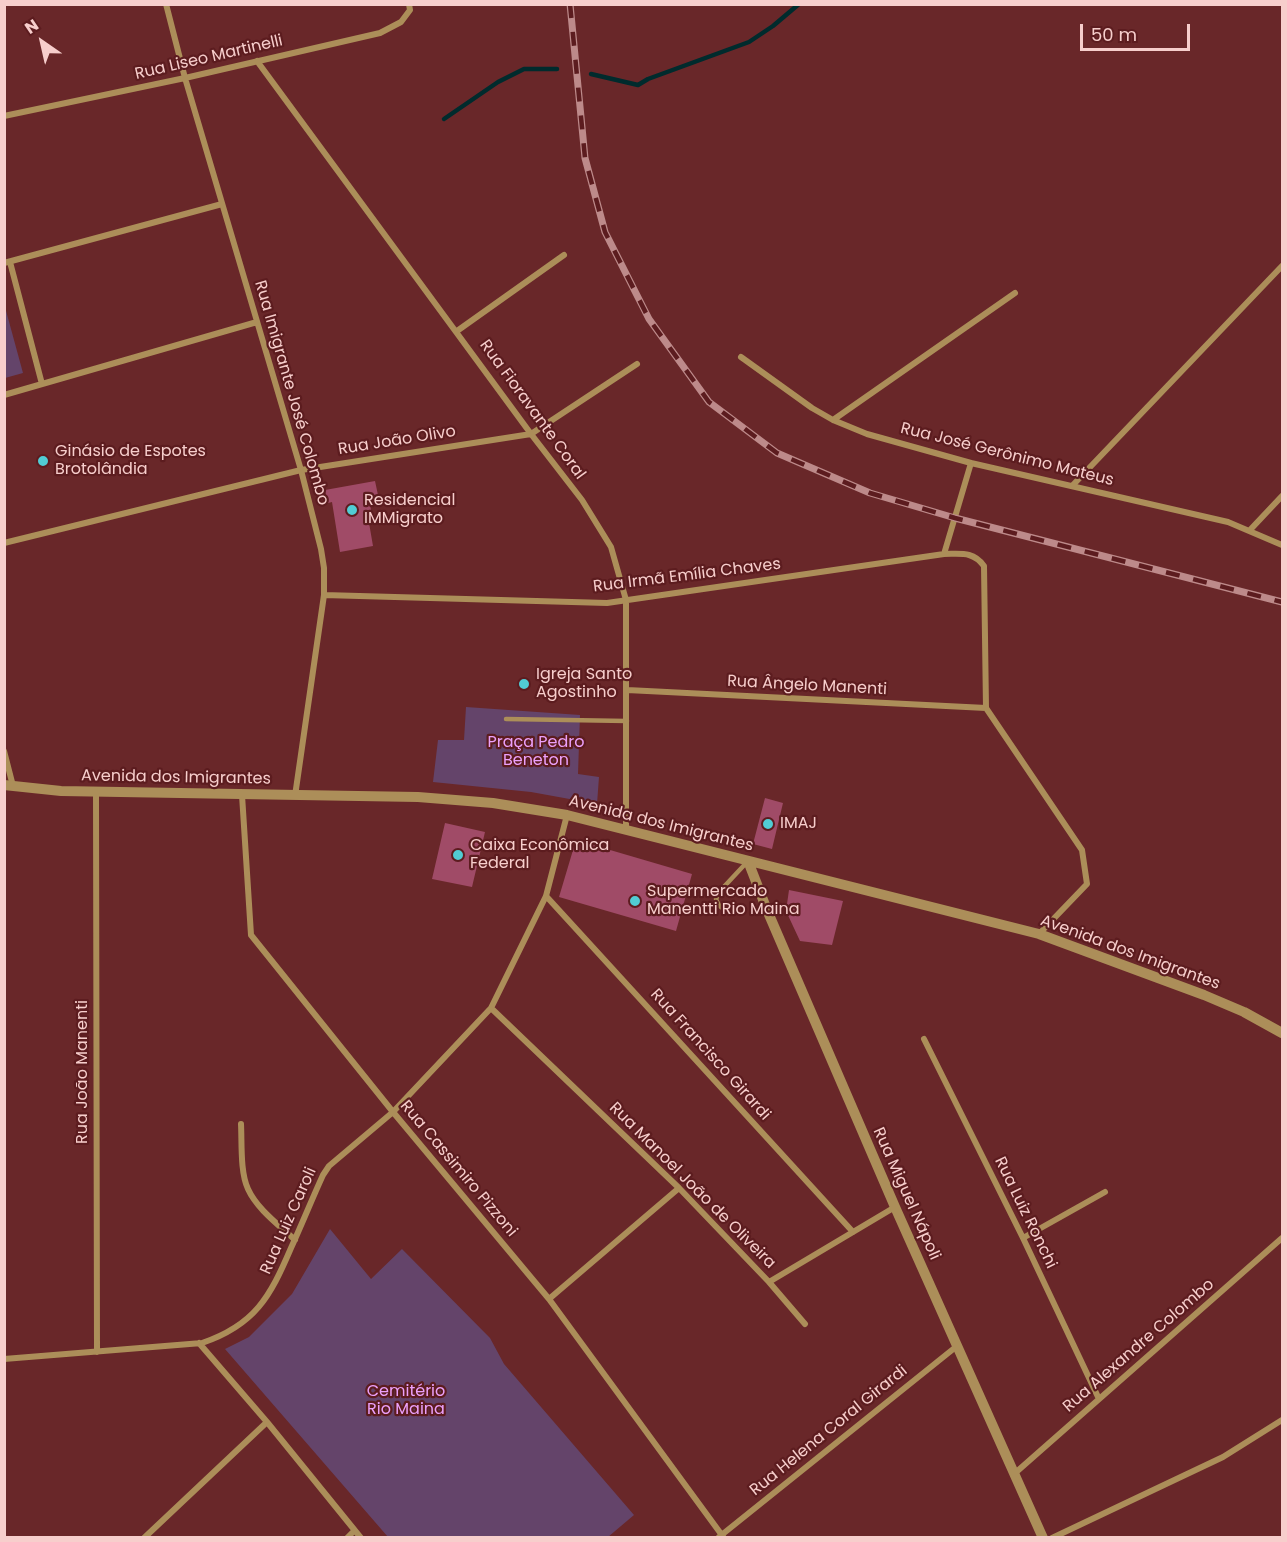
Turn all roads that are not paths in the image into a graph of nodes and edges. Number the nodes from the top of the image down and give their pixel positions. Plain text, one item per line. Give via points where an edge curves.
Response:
1 (166, 4) edge
2 (410, 7) edge
3 (257, 61) junction
4 (185, 78) junction
5 (4, 116) edge
6 (222, 204) junction
7 (564, 255) dead end
8 (7, 262) edge
9 (1282, 266) edge
10 (1015, 293) dead end
11 (257, 322) junction
12 (457, 331) junction
13 (741, 357) dead end
14 (637, 364) dead end
15 (42, 384) junction
16 (4, 394) edge
17 (832, 420) junction
18 (531, 434) junction
19 (971, 463) junction
20 (301, 470) junction
21 (1072, 486) junction
22 (1282, 496) edge
23 (1250, 530) junction
24 (4, 543) edge
25 (1282, 545) edge
26 (944, 554) junction
27 (324, 595) junction
28 (626, 600) junction
29 (627, 690) junction
30 (986, 708) junction
31 (506, 719) dead end
32 (627, 722) junction
33 (4, 751) edge
34 (9, 786) edge
35 (96, 791) junction
36 (242, 795) junction
37 (295, 796) junction
38 (567, 815) junction
39 (626, 831) junction
40 (748, 861) junction
41 (546, 896) junction
42 (738, 910) dead end
43 (1039, 934) junction
44 (491, 1008) junction
45 (1282, 1033) edge
46 (924, 1039) dead end
47 (393, 1112) junction
48 (241, 1124) dead end
49 (679, 1188) junction
50 (1105, 1192) dead end
51 (895, 1207) junction
52 (853, 1232) junction
53 (1023, 1238) junction
54 (1282, 1238) edge
55 (295, 1240) junction
56 (769, 1282) junction
57 (549, 1299) junction
58 (805, 1324) dead end
59 (199, 1343) junction
60 (957, 1346) junction
61 (97, 1352) junction
62 (4, 1359) edge
63 (1099, 1400) junction
64 (1282, 1420) edge
65 (267, 1422) junction
66 (1014, 1474) junction
67 (354, 1531) junction
68 (722, 1537) edge
69 (144, 1538) edge
70 (347, 1538) edge
71 (361, 1538) edge
72 (1043, 1538) edge
73 (1052, 1538) edge

1 - 4 street, Rua Imigrante José Colombo
2 - 3 street, Rua Liseo Martinelli via 401,22 380,33
3 - 4 street, Rua Liseo Martinelli
3 - 12 street, Rua Fioravante Coral
4 - 5 street, Rua Liseo Martinelli
4 - 6 street, Rua Imigrante José Colombo
6 - 8 street
6 - 11 street, Rua Imigrante José Colombo
7 - 12 street
8 - 15 street
9 - 21 street
10 - 17 street
11 - 15 street
11 - 20 street, Rua Imigrante José Colombo
12 - 18 street, Rua Fioravante Coral
13 - 17 street, Rua José Gerônimo Mateus
14 - 18 street, Rua João Olivo
15 - 16 street
17 - 19 street, Rua José Gerônimo Mateus
18 - 20 street, Rua João Olivo
18 - 28 street, Rua Fioravante Coral via 582,500 611,547
19 - 21 street, Rua José Gerônimo Mateus
19 - 26 street
20 - 24 street, Rua João Olivo
20 - 27 street, Rua Imigrante José Colombo via 321,549
21 - 23 street, Rua José Gerônimo Mateus
22 - 23 street
23 - 25 street, Rua José Gerônimo Mateus
26 - 28 street, Rua Irmã Emília Chaves
26 - 30 street, Rua Irmã Emília Chaves via 966,554 978,558 984,566
27 - 28 street, Rua Irmã Emília Chaves via 608,603
27 - 37 street, Rua Imigrante José Colombo
28 - 29 street, Rua Fioravante Coral
29 - 30 street, Rua Ângelo Manenti
29 - 32 street, Rua Fioravante Coral
30 - 43 street via 1082,850 1087,884
31 - 32 lane
32 - 39 street, Rua Fioravante Coral
33 - 34 street
34 - 35 street, Avenida dos Imigrantes
35 - 36 street, Avenida dos Imigrantes
35 - 61 street, Rua João Manenti
36 - 37 street, Avenida dos Imigrantes
36 - 47 street, Rua Cassimiro Pizzoni via 251,935
37 - 38 street, Avenida dos Imigrantes via 457,800
38 - 39 street, Avenida dos Imigrantes
38 - 41 street, Rua Luiz Caroli
39 - 40 street, Avenida dos Imigrantes
40 - 42 lane via 716,899 724,910
40 - 43 street, Avenida dos Imigrantes
40 - 51 street, Rua Miguel Nápoli
41 - 44 street, Rua Luiz Caroli
41 - 52 street, Rua Francisco Girardi
43 - 45 street, Avenida dos Imigrantes via 1204,995
44 - 47 street, Rua Luiz Caroli
44 - 49 street, Rua Manoel João de Oliveira
46 - 53 street, Rua Luiz Ronchi
47 - 55 street, Rua Luiz Caroli via 329,1166
47 - 57 street, Rua Cassimiro Pizzoni
48 - 55 street via 247,1188
49 - 56 street, Rua Manoel João de Oliveira
49 - 57 street
50 - 53 street
51 - 52 street, Rua Manoel João de Oliveira
51 - 60 street, Rua Miguel Nápoli
52 - 56 street, Rua Manoel João de Oliveira
53 - 63 street, Rua Luiz Ronchi
54 - 63 street, Rua Alexandre Colombo
55 - 59 street, Rua Luiz Caroli via 276,1284 257,1310 230,1332
56 - 58 street
57 - 68 street, Rua Cassimiro Pizzoni
59 - 61 street, Rua Luiz Caroli
59 - 65 street
60 - 66 street, Rua Miguel Nápoli
60 - 68 street, Rua Helena Coral Girardi
61 - 62 street, Rua Luiz Caroli
63 - 66 street, Rua Alexandre Colombo
64 - 73 street via 1223,1457
65 - 67 street
65 - 69 street
66 - 72 street, Rua Miguel Nápoli
67 - 70 street
67 - 71 street

